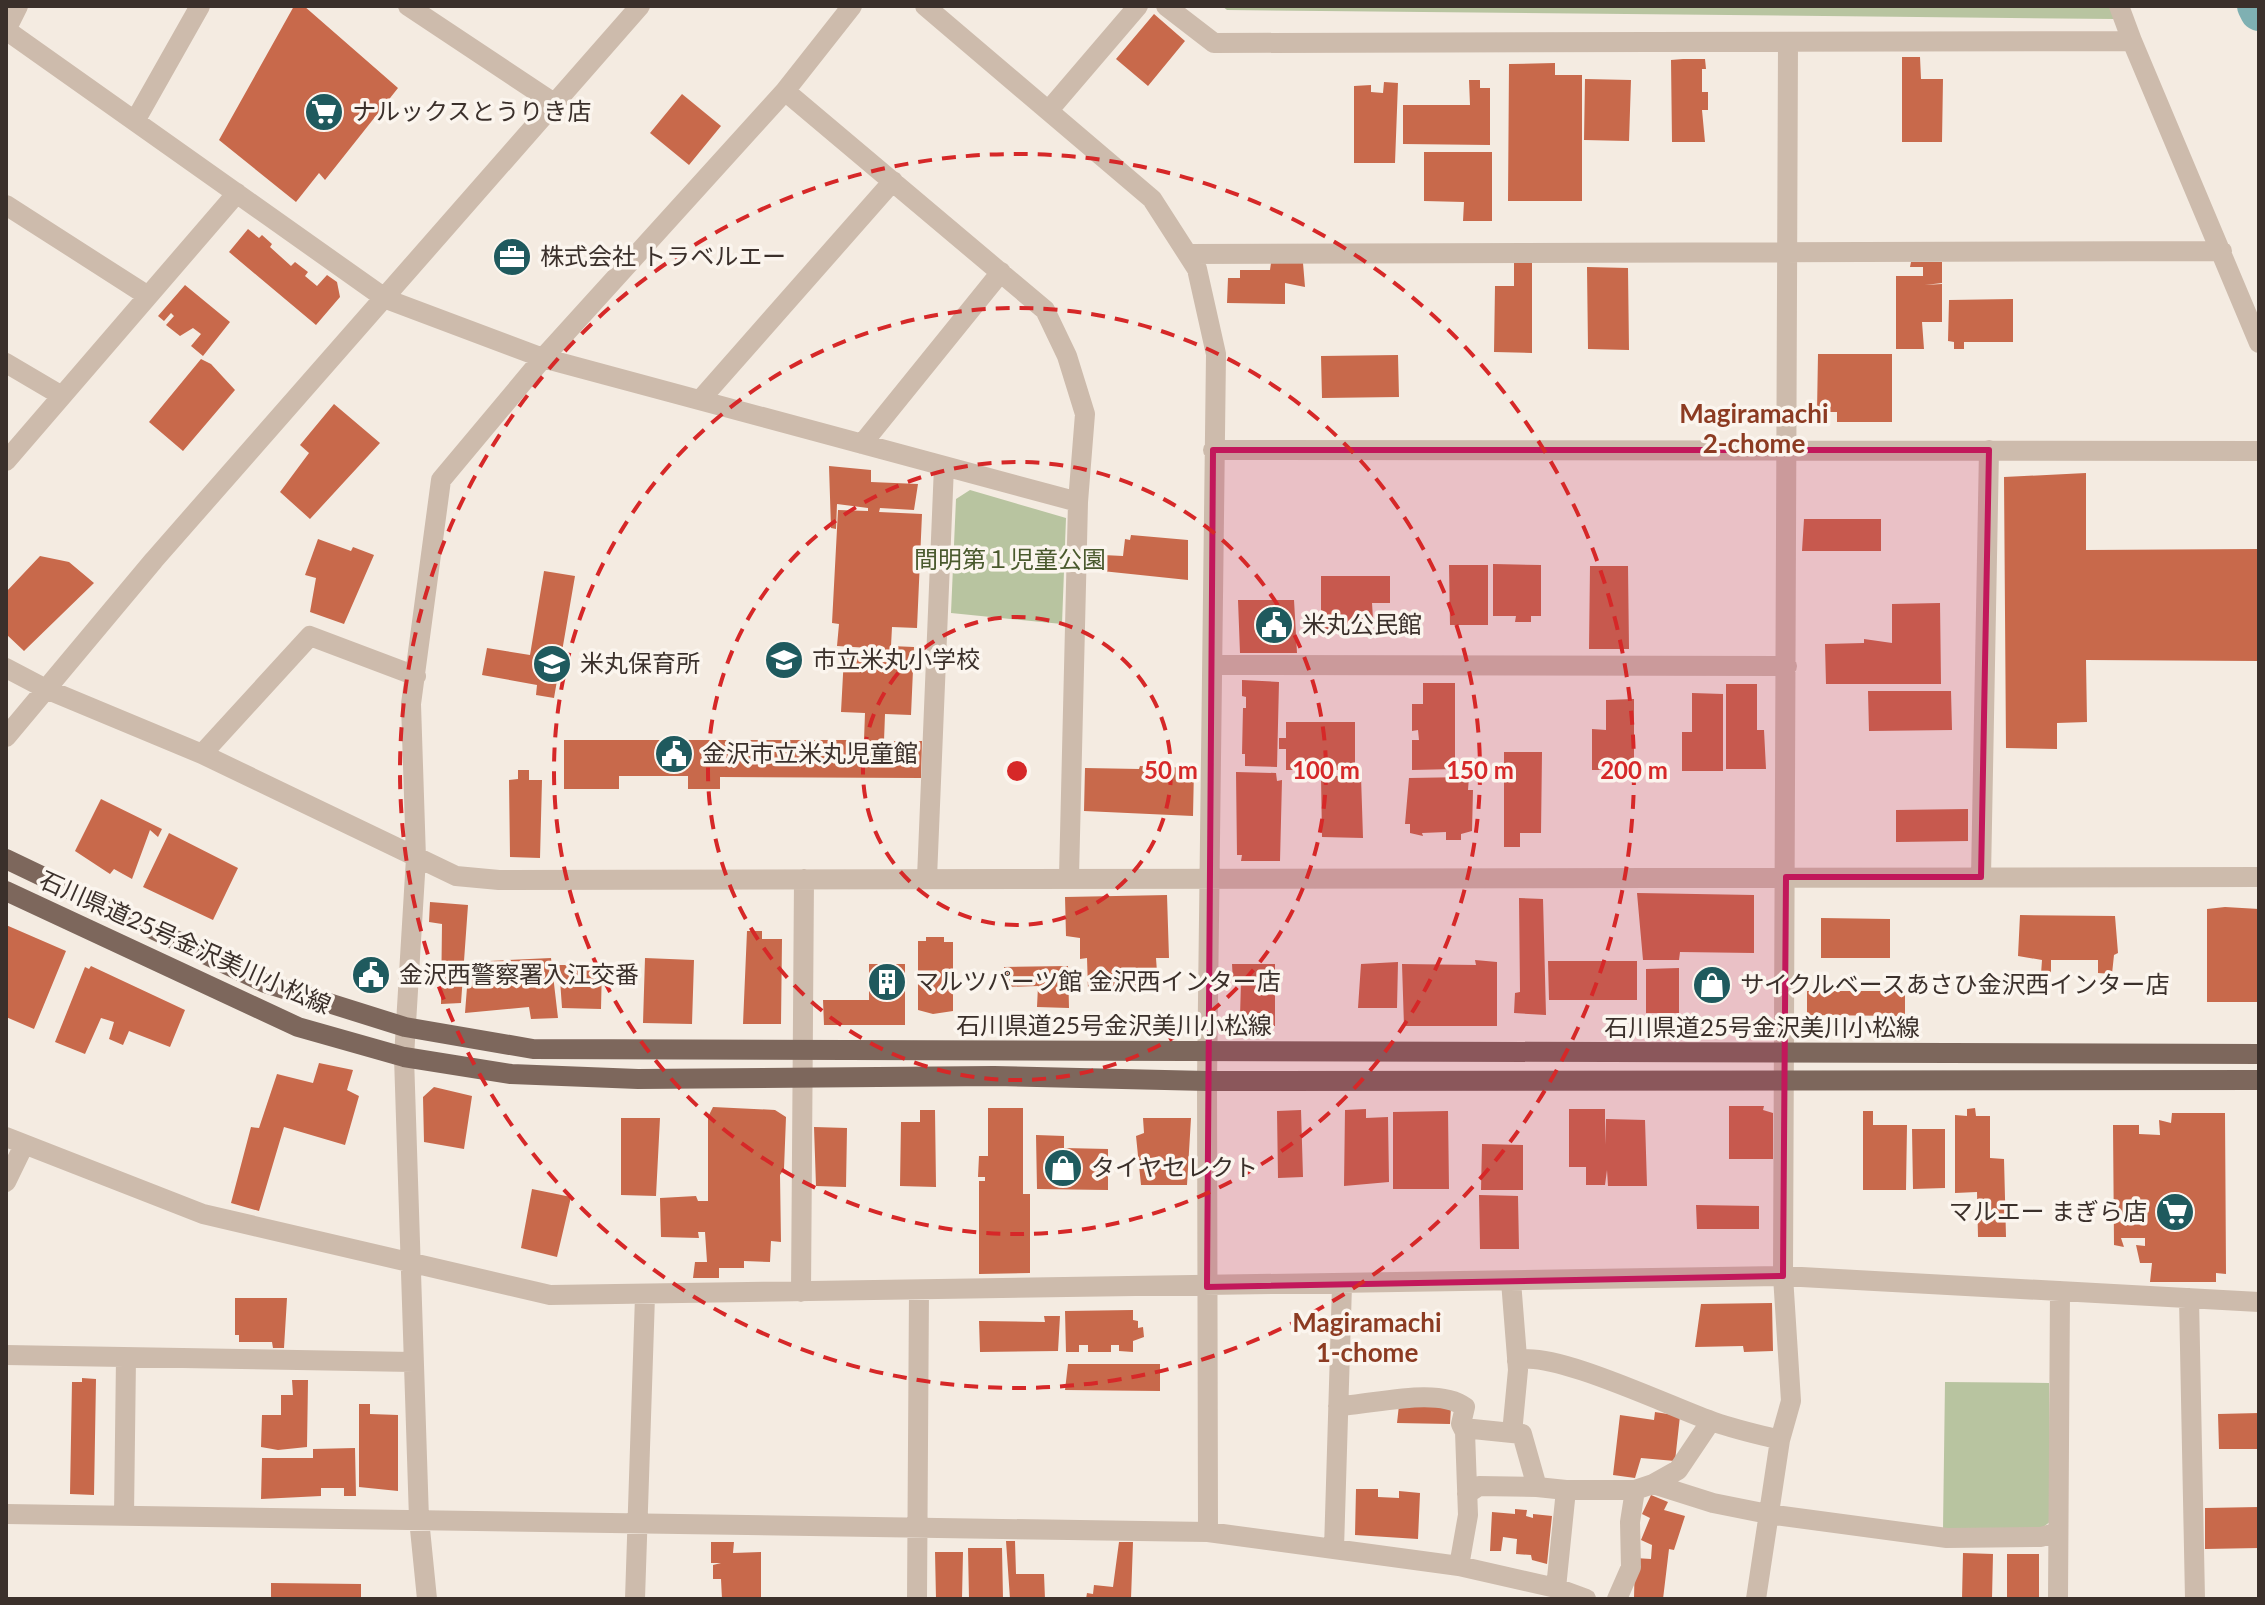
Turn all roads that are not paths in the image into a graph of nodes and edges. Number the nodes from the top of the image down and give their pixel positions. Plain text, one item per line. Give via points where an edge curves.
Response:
1 (18, 6) edge
2 (200, 6) edge
3 (408, 6) edge
4 (640, 6) edge
5 (852, 6) edge
6 (925, 6) edge
7 (1138, 6) edge
8 (1166, 6) edge
9 (2119, 6) edge
10 (6, 30) edge
11 (2132, 41) junction
12 (1788, 42) junction
13 (785, 91) junction
14 (554, 103) junction
15 (1049, 110) junction
16 (135, 121) junction
17 (893, 181) junction
18 (237, 193) junction
19 (6, 205) edge
20 (2222, 251) junction
21 (1788, 252) junction
22 (1189, 254) junction
23 (1001, 272) junction
24 (148, 296) junction
25 (386, 299) junction
26 (2259, 343) edge
27 (543, 358) junction
28 (6, 363) edge
29 (62, 396) junction
30 (700, 400) junction
31 (862, 444) junction
32 (1213, 450) junction
33 (1787, 450) junction
34 (1989, 450) junction
35 (2259, 451) edge
36 (6, 461) edge
37 (944, 466) junction
38 (1078, 502) junction
39 (1214, 665) junction
40 (1787, 666) junction
41 (6, 668) edge
42 (416, 676) junction
43 (46, 689) junction
44 (6, 737) edge
45 (202, 754) junction
46 (6, 839) edge
47 (416, 858) junction
48 (6, 859) edge
49 (29, 868) junction
50 (1069, 877) junction
51 (1786, 877) junction
52 (1981, 877) junction
53 (2259, 877) edge
54 (927, 878) junction
55 (1212, 878) junction
56 (804, 879) junction
57 (6, 891) edge
58 (405, 1027) junction
59 (803, 1049) junction
60 (1208, 1052) junction
61 (1786, 1054) junction
62 (2259, 1054) edge
63 (404, 1057) junction
64 (803, 1077) junction
65 (2259, 1080) edge
66 (1207, 1081) junction
67 (1786, 1081) junction
68 (15, 1141) edge
69 (6, 1182) edge
70 (414, 1264) junction
71 (1783, 1276) junction
72 (1511, 1281) junction
73 (1342, 1285) junction
74 (1207, 1287) junction
75 (919, 1290) junction
76 (2060, 1291) junction
77 (801, 1292) junction
78 (645, 1296) junction
79 (2189, 1298) junction
80 (2259, 1302) edge
81 (6, 1355) edge
82 (126, 1358) junction
83 (1517, 1361) junction
84 (413, 1362) junction
85 (1338, 1406) junction
86 (1711, 1421) junction
87 (1465, 1432) junction
88 (1512, 1433) junction
89 (1780, 1440) junction
90 (1537, 1487) junction
91 (1644, 1487) junction
92 (1566, 1490) junction
93 (1467, 1494) junction
94 (6, 1514) edge
95 (1768, 1514) junction
96 (124, 1515) junction
97 (419, 1519) junction
98 (637, 1522) junction
99 (918, 1526) junction
100 (1208, 1532) junction
101 (2058, 1532) junction
102 (1334, 1549) junction
103 (1459, 1566) junction
104 (1556, 1588) junction
105 (427, 1599) edge
106 (635, 1599) edge
107 (917, 1599) edge
108 (1586, 1599) edge
109 (1617, 1599) edge
110 (1756, 1599) edge
111 (2058, 1599) edge
112 (2195, 1599) edge

1 - 10 street
2 - 16 street
3 - 14 street
4 - 14 street
5 - 13 street
6 - 15 street
7 - 15 street
8 - 12 street via 1214,43
9 - 11 street
10 - 16 street
11 - 12 street
11 - 20 street
12 - 21 street
13 - 17 street
13 - 27 street
14 - 25 street
15 - 22 street via 1152,199
16 - 18 street
17 - 23 street
17 - 30 street
18 - 24 street
18 - 25 street
19 - 24 street
20 - 21 street
20 - 26 street
21 - 22 street
21 - 33 street
22 - 32 street via 1216,354
23 - 31 street
23 - 38 street via 1045,310 1067,356 1085,414
24 - 29 street
25 - 27 street
25 - 43 street
27 - 30 street
27 - 42 street via 441,480
28 - 29 street
29 - 36 street
30 - 31 street
31 - 37 street
32 - 33 street
32 - 39 street
33 - 34 street
33 - 40 street
34 - 35 street
34 - 52 street
37 - 38 street
37 - 54 street
38 - 50 street
39 - 40 street
39 - 55 street
40 - 51 street
41 - 43 street
42 - 45 street via 310,636
42 - 47 street via 411,704
43 - 44 street
43 - 45 street
45 - 47 street
46 - 49 main road
47 - 56 street via 456,876 499,880
47 - 58 street
48 - 49 main road, 石川県道25号金沢美川小松線
49 - 58 main road, 石川県道25号金沢美川小松線 via 265,983
50 - 54 street
50 - 55 street
51 - 52 street
51 - 55 street
51 - 61 street
52 - 53 street
54 - 56 street
55 - 60 street
56 - 59 street
57 - 63 main road, 石川県道25号金沢美川小松線 via 298,1027
58 - 59 main road, 石川県道25号金沢美川小松線 via 533,1049
58 - 63 street
59 - 60 main road, 石川県道25号金沢美川小松線
59 - 64 street
60 - 61 main road, 石川県道25号金沢美川小松線
60 - 66 street
61 - 62 main road, 石川県道25号金沢美川小松線
61 - 67 street
63 - 64 main road, 石川県道25号金沢美川小松線 via 511,1074
63 - 70 street
64 - 66 main road, 石川県道25号金沢美川小松線
64 - 77 street
65 - 67 main road, 石川県道25号金沢美川小松線
66 - 67 main road, 石川県道25号金沢美川小松線
66 - 74 street
67 - 71 street
68 - 69 street
68 - 70 street via 203,1214
70 - 78 street via 550,1295
70 - 84 street
71 - 72 street
71 - 76 street
71 - 89 street via 1791,1401
72 - 73 street
72 - 83 street
73 - 74 street
73 - 85 street
74 - 75 street
74 - 100 street
75 - 77 street
75 - 99 street
76 - 79 street
76 - 101 street
77 - 78 street
78 - 98 street
79 - 80 street
79 - 112 street
81 - 82 street
82 - 84 street
82 - 96 street
83 - 86 street via 1556,1362
83 - 88 street
84 - 97 street
85 - 87 street via 1403,1398 1456,1401 1465,1407
85 - 102 street
86 - 89 street
86 - 91 street via 1678,1470
87 - 88 street
87 - 93 street
88 - 90 street via 1522,1434
89 - 95 street
90 - 92 street
90 - 93 street via 1479,1486
91 - 92 street
91 - 95 street
91 - 109 street via 1630,1522 1631,1567
92 - 104 street
93 - 103 street
94 - 96 street
95 - 101 street via 1947,1538 2041,1537
95 - 110 street
96 - 97 street
97 - 98 street
97 - 105 street
98 - 99 street
98 - 106 street
99 - 100 street
99 - 107 street
100 - 102 street
101 - 111 street
102 - 103 street
103 - 104 street
104 - 108 street

